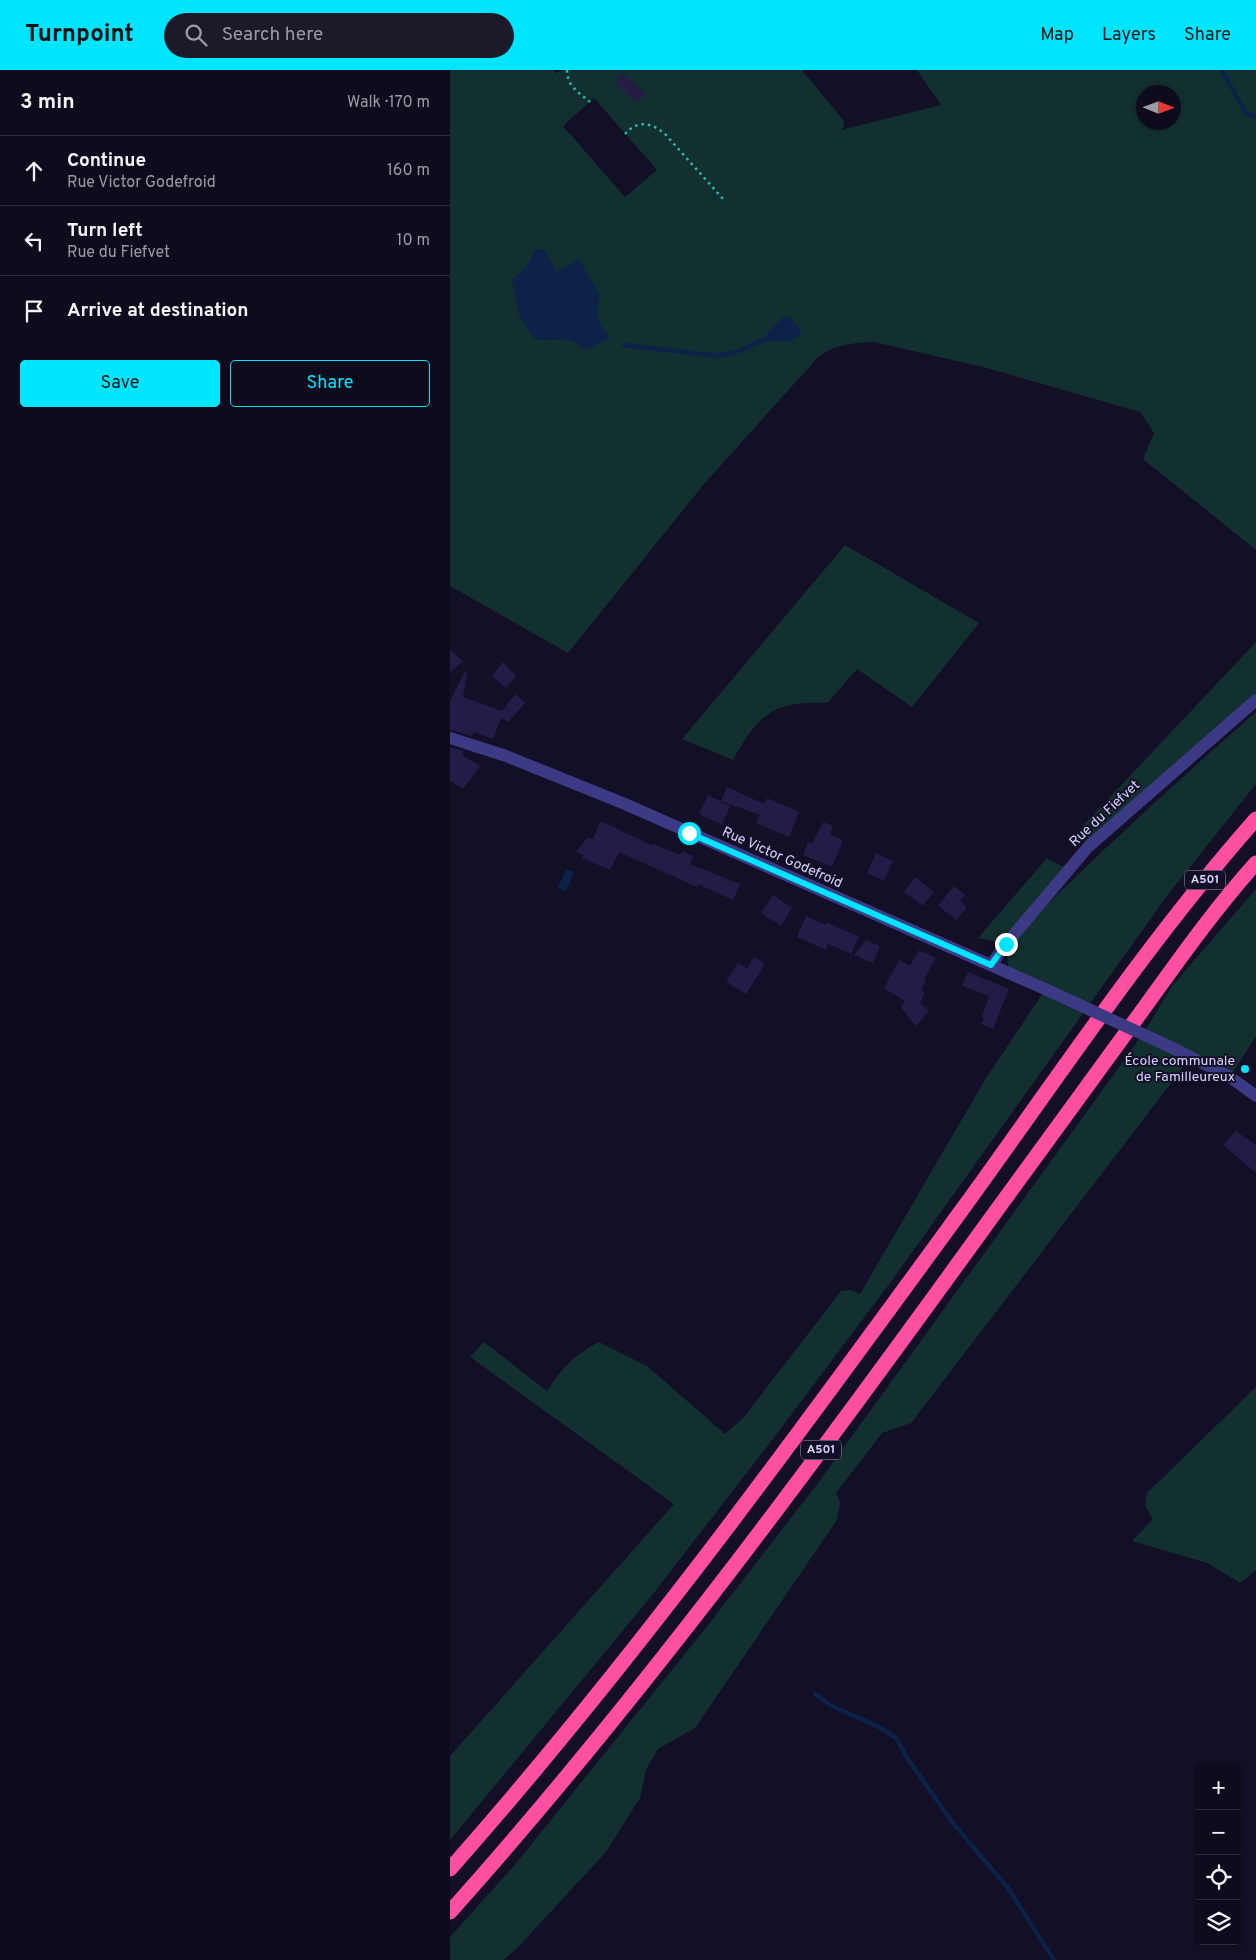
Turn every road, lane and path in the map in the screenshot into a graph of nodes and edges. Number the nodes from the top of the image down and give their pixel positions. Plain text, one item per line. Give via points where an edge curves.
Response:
1 (567, 70) edge
2 (590, 102) dead end
3 (625, 134) dead end
4 (724, 200) dead end
5 (1256, 700) edge
6 (450, 738) edge
7 (1256, 819) edge
8 (1256, 863) edge
9 (991, 965) junction
10 (1256, 1096) edge
11 (450, 1869) edge
12 (450, 1912) edge

1 - 2 path via 571,86
3 - 4 path via 640,124 656,126
5 - 9 street, Rue du Fiefvet via 1088,848
6 - 9 street, Rue Victor Godefroid via 506,756 625,804
7 - 11 highway, A501 via 1156,942 854,1358 697,1565
8 - 12 highway, A501 via 1171,970 955,1268 721,1582 608,1726
9 - 10 street, Rue Victor Godefroid, bridge via 1177,1050 1230,1077

